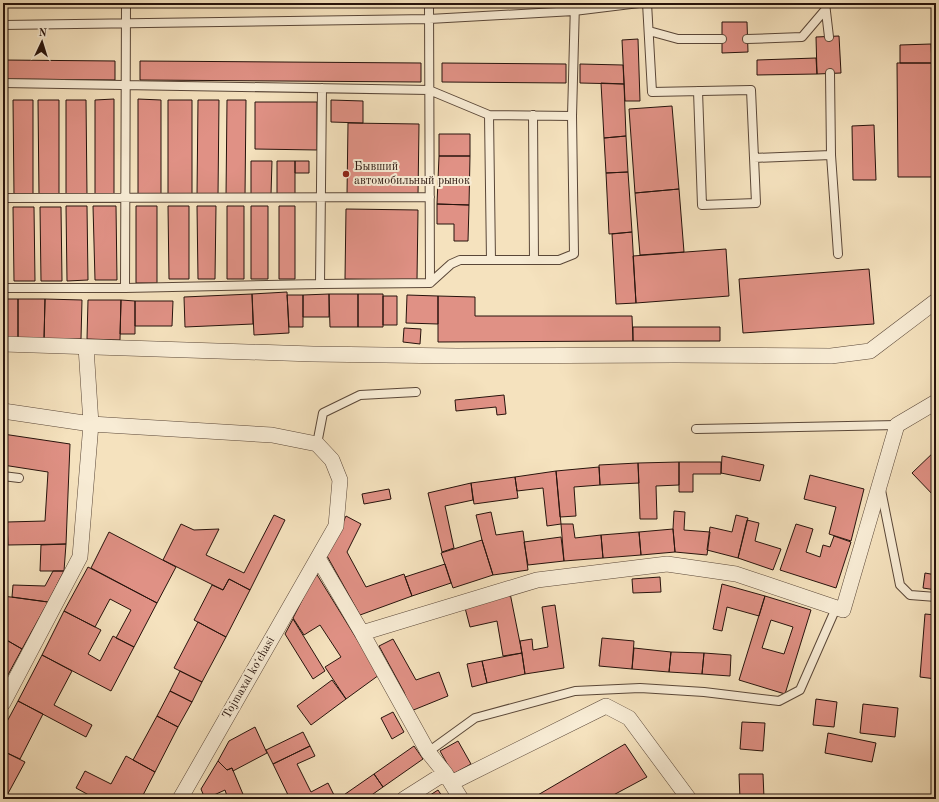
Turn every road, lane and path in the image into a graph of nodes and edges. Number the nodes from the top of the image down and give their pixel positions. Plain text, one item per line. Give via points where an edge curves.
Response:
1 (126, 3) edge
2 (428, 3) edge
3 (639, 3) edge
4 (647, 3) edge
5 (825, 6) edge
6 (575, 7) edge
7 (429, 18) junction
8 (126, 23) junction
9 (3, 25) edge
10 (649, 31) junction
11 (829, 37) dead end
12 (722, 39) dead end
13 (748, 39) dead end
14 (830, 73) dead end
15 (3, 83) edge
16 (126, 85) junction
17 (322, 88) junction
18 (429, 90) junction
19 (698, 91) junction
20 (489, 115) junction
21 (533, 115) junction
22 (572, 116) junction
23 (831, 155) junction
24 (754, 158) junction
25 (321, 197) junction
26 (430, 197) junction
27 (3, 198) edge
28 (125, 198) junction
29 (838, 254) dead end
30 (491, 260) junction
31 (534, 260) junction
32 (430, 283) junction
33 (320, 284) junction
34 (3, 288) edge
35 (125, 288) junction
36 (936, 301) edge
37 (3, 344) edge
38 (86, 351) junction
39 (416, 392) dead end
40 (936, 402) edge
41 (3, 411) edge
42 (91, 424) junction
43 (896, 425) junction
44 (696, 429) dead end
45 (317, 444) junction
46 (3, 476) edge
47 (19, 478) dead end
48 (880, 485) junction
49 (318, 558) junction
50 (936, 597) edge
51 (836, 608) junction
52 (362, 633) junction
53 (3, 703) edge
54 (428, 752) junction
55 (448, 778) junction
56 (180, 799) edge
57 (404, 799) edge
58 (461, 799) edge
59 (689, 799) edge

1 - 8 lane
2 - 7 lane
3 - 6 lane
4 - 10 lane
5 - 11 lane
5 - 13 lane via 802,37
6 - 7 lane
6 - 22 lane
7 - 8 lane
7 - 18 lane
8 - 9 lane
8 - 16 lane
10 - 12 lane via 678,39
10 - 19 lane via 652,92
14 - 23 lane
15 - 16 lane
16 - 17 lane
16 - 28 lane
17 - 18 lane
17 - 25 lane
18 - 20 lane
18 - 26 lane
19 - 24 lane via 751,90
19 - 24 lane via 702,205 756,203
20 - 21 lane
20 - 30 lane
21 - 22 lane
21 - 31 lane
22 - 31 lane via 574,254 559,260
23 - 24 lane
23 - 29 lane
25 - 26 lane
25 - 28 lane
25 - 33 lane
26 - 32 lane
27 - 28 lane
28 - 35 lane
30 - 31 lane
30 - 32 lane via 460,260 451,264
32 - 33 lane
33 - 35 lane
34 - 35 lane
36 - 38 street via 870,351 831,356 457,356
37 - 38 street
38 - 42 street
39 - 45 lane via 360,395 323,413
40 - 43 street
41 - 42 street
42 - 45 street via 272,435
42 - 53 street via 80,557
43 - 44 lane
43 - 48 street
45 - 49 street, Tojmaxal koʻchasi via 332,460 340,480 336,526
46 - 47 lane
48 - 50 lane via 900,586 910,595
48 - 51 street via 843,610
49 - 52 street
49 - 56 street, Tojmaxal koʻchasi
51 - 52 street via 736,574 667,564 537,580
51 - 54 lane via 800,690 779,701 640,688 575,691 475,718
52 - 54 street
54 - 55 street
55 - 57 street
55 - 58 street
55 - 59 street via 606,706 629,718

